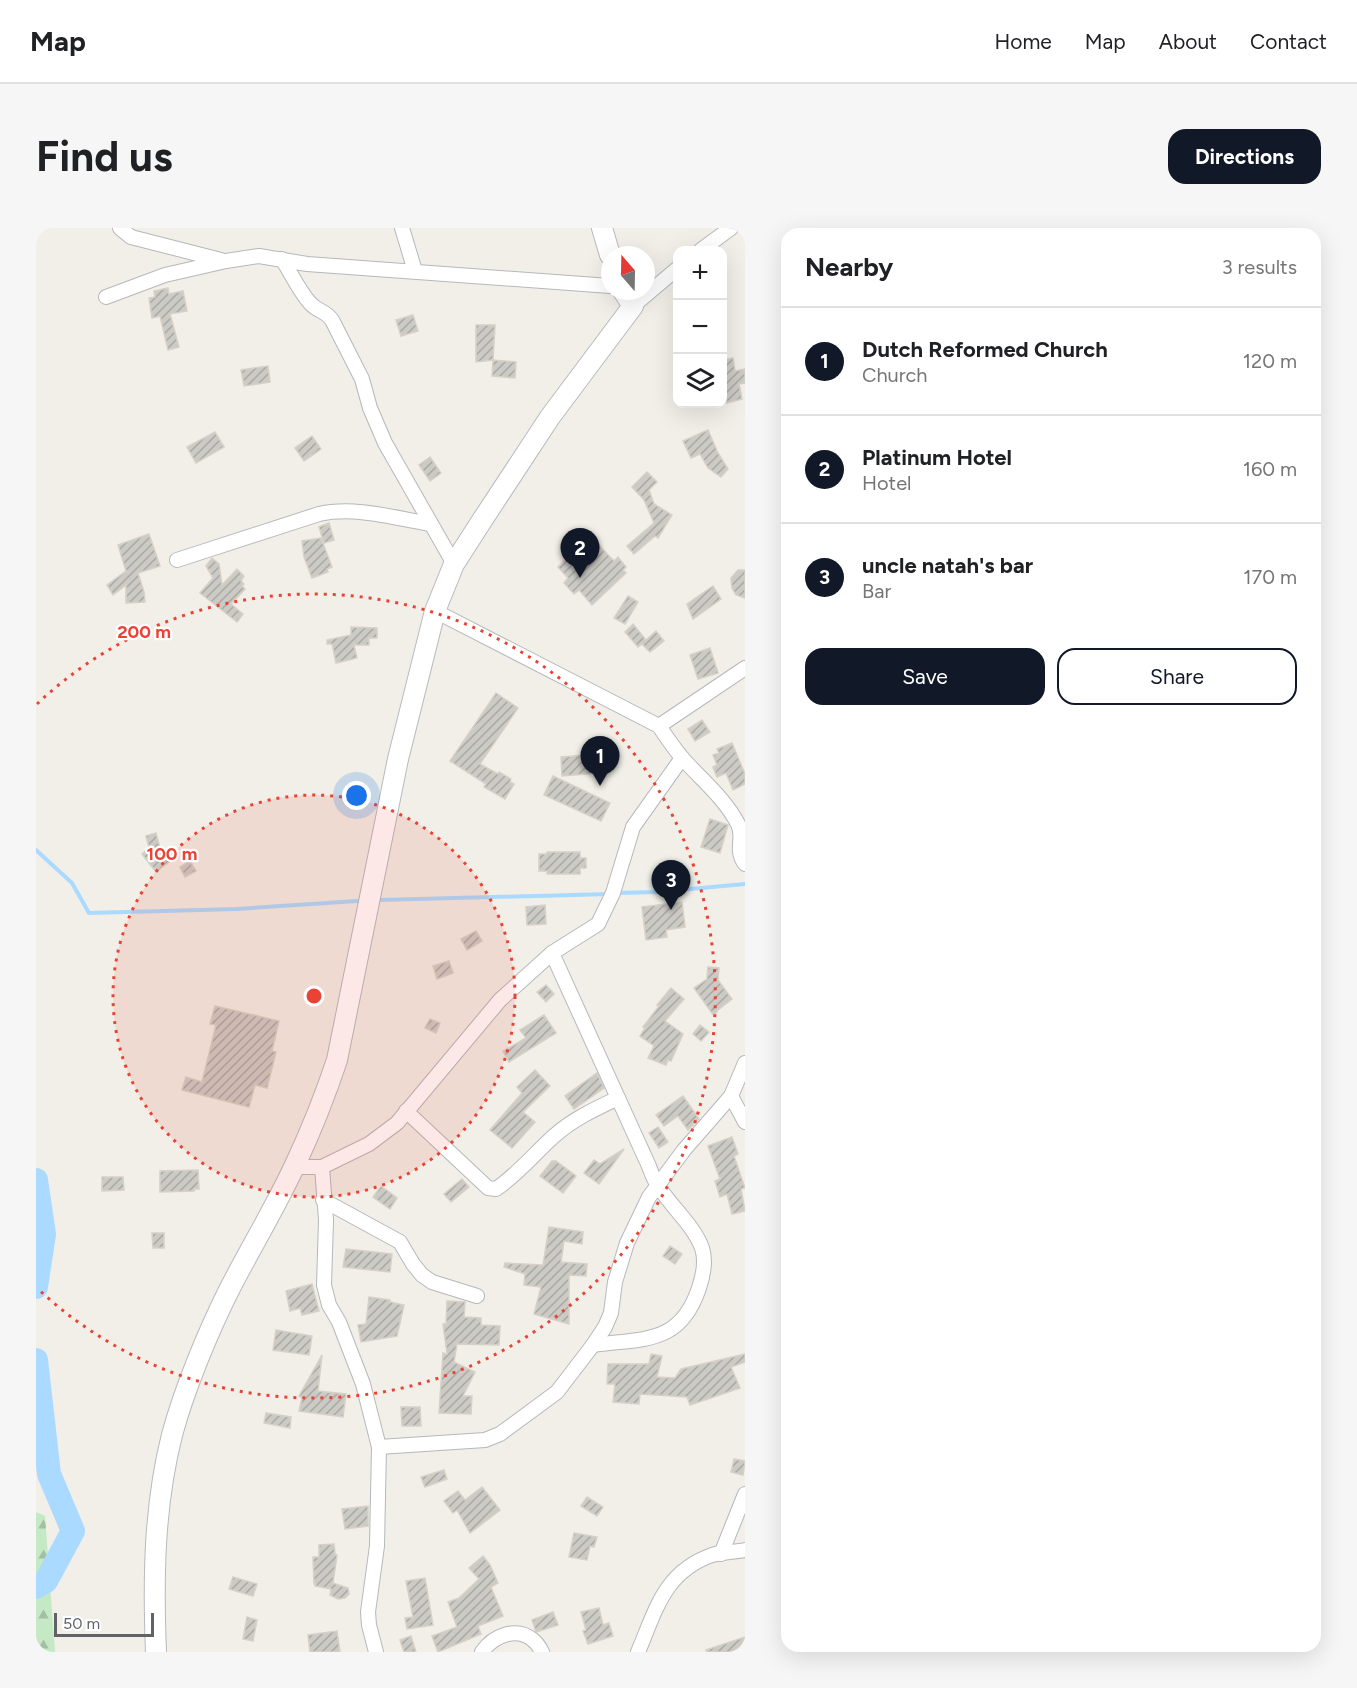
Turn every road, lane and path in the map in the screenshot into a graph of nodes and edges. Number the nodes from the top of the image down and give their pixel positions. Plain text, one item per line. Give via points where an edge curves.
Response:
1 (120, 228) edge
2 (402, 228) edge
3 (602, 228) edge
4 (731, 228) edge
5 (607, 246) edge
6 (706, 246) edge
7 (282, 259) junction
8 (226, 261) junction
9 (415, 271) junction
10 (673, 271) edge
11 (655, 282) edge
12 (601, 285) edge
13 (106, 297) dead end
14 (627, 300) edge
15 (431, 524) junction
16 (177, 560) dead end
17 (454, 564) junction
18 (435, 610) junction
19 (745, 668) edge
20 (659, 726) junction
21 (682, 758) junction
22 (745, 864) edge
23 (552, 952) junction
24 (745, 1063) edge
25 (731, 1096) junction
26 (618, 1098) junction
27 (406, 1111) junction
28 (745, 1122) edge
29 (294, 1167) junction
30 (322, 1167) junction
31 (657, 1184) junction
32 (323, 1200) junction
33 (477, 1296) dead end
34 (593, 1345) junction
35 (380, 1447) junction
36 (745, 1494) edge
37 (745, 1550) edge
38 (721, 1554) junction
39 (156, 1652) edge
40 (376, 1652) edge
41 (482, 1652) edge
42 (542, 1652) edge
43 (639, 1652) edge

1 - 8 street via 131,237 153,244
2 - 9 street
3 - 5 street
4 - 6 street
7 - 8 street via 259,256
7 - 9 street
7 - 15 street via 304,296 332,320 362,379 385,443
8 - 13 street via 165,275
9 - 12 street
10 - 11 street
14 - 17 street
15 - 16 street via 337,510
15 - 17 street
17 - 18 street
18 - 20 street
18 - 29 street via 398,759 337,1060
19 - 20 street
20 - 21 street
21 - 22 street via 726,804 740,826 738,848
21 - 23 street via 633,827 602,920
23 - 26 street
23 - 27 street via 500,1000
24 - 25 street
25 - 28 street
25 - 31 street
26 - 27 street via 583,1114 556,1134 496,1189 488,1188
26 - 31 street
27 - 30 street via 369,1144
29 - 30 street
29 - 39 street via 228,1293 197,1362 172,1434 158,1511
30 - 32 street
31 - 34 street via 627,1243 615,1282 611,1313
31 - 34 street via 702,1248 702,1280 693,1305 673,1329 659,1336
32 - 33 street via 400,1242 413,1264 432,1282
32 - 35 street via 324,1285 363,1384
34 - 35 street via 557,1392 500,1434 485,1440
35 - 40 street via 377,1546 368,1612
36 - 38 street
37 - 38 street
38 - 43 street via 699,1561 672,1580
41 - 42 street via 495,1639 517,1633 534,1640

